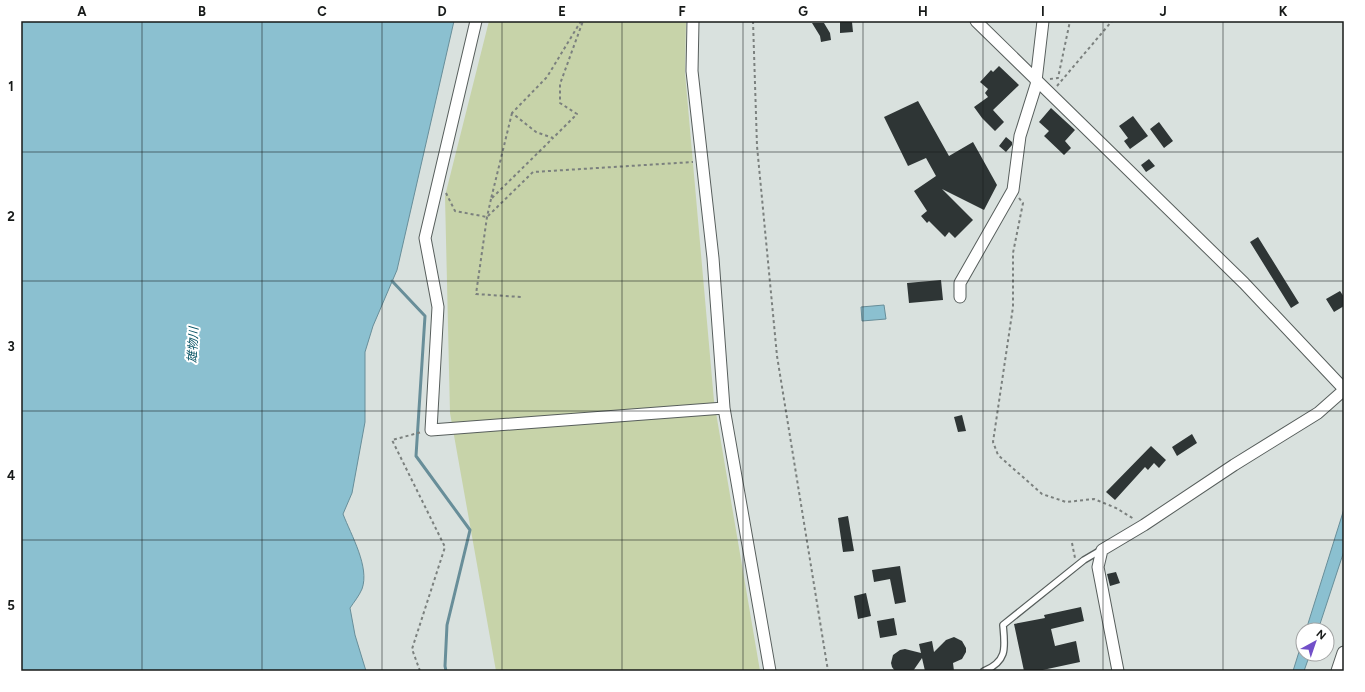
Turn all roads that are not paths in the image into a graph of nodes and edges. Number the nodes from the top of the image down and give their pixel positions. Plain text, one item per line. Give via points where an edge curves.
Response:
1 (476, 21) edge
2 (693, 21) edge
3 (976, 21) edge
4 (1043, 21) edge
5 (1037, 81) junction
6 (960, 298) dead end
7 (1344, 390) edge
8 (724, 408) junction
9 (1102, 550) junction
10 (1344, 653) edge
11 (770, 671) edge
12 (984, 671) edge
13 (1118, 671) edge
14 (1338, 671) edge

1 - 8 street via 425,238 438,307 431,430
2 - 8 street via 692,71 713,258
3 - 5 street
4 - 5 street
5 - 6 street via 1020,136 1013,190 960,283
5 - 7 street via 1244,283
7 - 9 street via 1318,413
8 - 11 street
9 - 12 lane via 1077,565 1003,625 1005,647 1000,661 995,667
9 - 13 street via 1098,568
10 - 14 street

